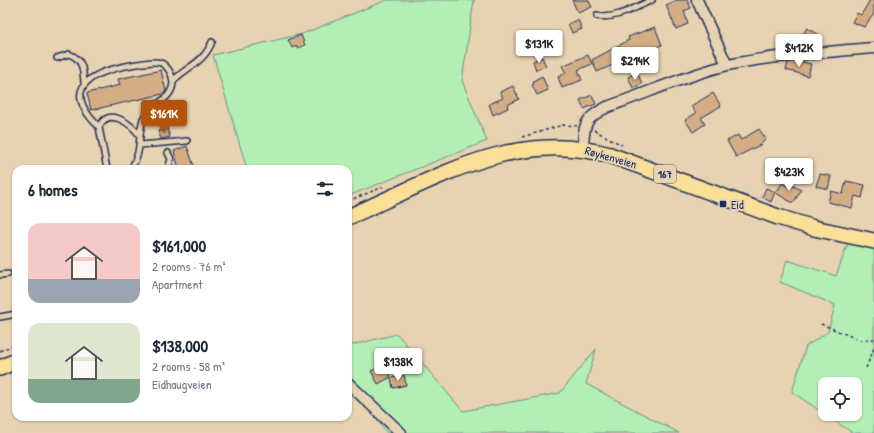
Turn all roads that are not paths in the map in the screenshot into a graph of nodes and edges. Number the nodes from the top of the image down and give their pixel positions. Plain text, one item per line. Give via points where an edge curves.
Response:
1 (652, 0) edge
2 (697, 0) edge
3 (597, 16) dead end
4 (212, 42) dead end
5 (874, 48) edge
6 (57, 58) dead end
7 (727, 65) junction
8 (173, 81) junction
9 (84, 83) junction
10 (99, 127) junction
11 (140, 136) junction
12 (187, 141) dead end
13 (140, 145) junction
14 (583, 148) junction
15 (168, 153) dead end
16 (106, 165) edge
17 (133, 165) edge
18 (169, 165) edge
19 (352, 214) edge
20 (874, 241) edge
21 (8, 274) dead end
22 (0, 275) edge
23 (12, 315) edge
24 (0, 317) edge
25 (12, 363) edge
26 (0, 368) edge
27 (352, 387) edge
28 (401, 433) edge

1 - 3 lane via 616,15 605,18
2 - 7 street
4 - 8 lane via 209,50 197,64
5 - 7 street via 781,56
6 - 9 lane via 69,54 76,57 83,68
7 - 14 street via 607,107 592,115 584,126
8 - 9 lane via 168,68 156,62 102,72
8 - 11 lane via 169,95 148,110
9 - 10 lane via 83,106 91,120
10 - 11 lane via 105,118 112,117 129,124
10 - 16 lane
11 - 13 lane
12 - 13 lane
13 - 17 lane
14 - 19 main road, Røykenveien / 167 via 538,147 497,155 452,171
14 - 20 main road, Røykenveien / 167 via 636,163 784,219
15 - 18 lane via 171,160
21 - 22 lane
23 - 24 lane
25 - 26 main road
27 - 28 street

